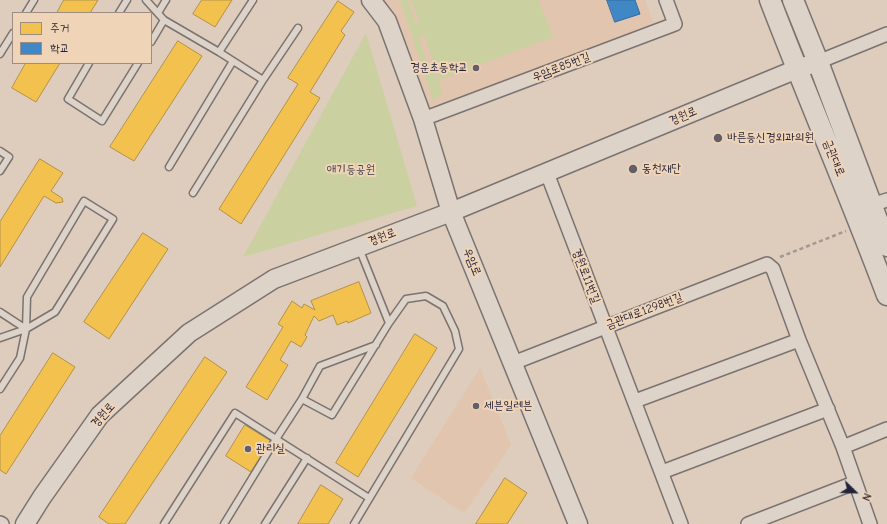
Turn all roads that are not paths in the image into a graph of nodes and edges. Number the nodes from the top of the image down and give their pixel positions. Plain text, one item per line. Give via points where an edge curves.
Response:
1 (34, 0) edge
2 (127, 0) edge
3 (146, 0) edge
4 (166, 0) edge
5 (253, 0) edge
6 (371, 0) edge
7 (666, 0) edge
8 (770, 0) edge
9 (793, 0) edge
10 (27, 12) edge
11 (120, 12) edge
12 (158, 13) junction
13 (164, 20) junction
14 (298, 28) dead end
15 (887, 34) edge
16 (12, 35) edge
17 (152, 40) edge
18 (219, 52) junction
19 (0, 54) edge
20 (233, 61) junction
21 (818, 62) junction
22 (88, 64) edge
23 (137, 64) edge
24 (797, 69) junction
25 (262, 80) junction
26 (423, 119) junction
27 (0, 151) edge
28 (169, 167) dead end
29 (0, 171) edge
30 (547, 172) junction
31 (193, 193) dead end
32 (880, 203) edge
33 (451, 212) junction
34 (359, 246) junction
35 (887, 246) edge
36 (887, 295) edge
37 (0, 312) edge
38 (389, 323) junction
39 (606, 326) junction
40 (26, 328) junction
41 (0, 338) edge
42 (799, 340) junction
43 (376, 345) junction
44 (513, 363) junction
45 (0, 389) edge
46 (302, 399) junction
47 (635, 401) junction
48 (828, 409) junction
49 (887, 429) edge
50 (276, 439) junction
51 (843, 447) junction
52 (307, 458) junction
53 (662, 472) junction
54 (854, 483) junction
55 (369, 498) junction
56 (25, 524) edge
57 (164, 524) edge
58 (224, 524) edge
59 (265, 524) edge
60 (354, 524) edge
61 (578, 524) edge
62 (681, 524) edge
63 (748, 524) edge
64 (870, 524) edge

1 - 10 lane
2 - 11 lane
3 - 12 lane
4 - 12 lane
5 - 18 lane
6 - 26 street, 우암로 via 387,21
7 - 26 street, 우암로85번길 via 675,24
8 - 24 main road, 금관대로
9 - 21 main road, 금관대로
12 - 13 lane
13 - 17 lane
13 - 18 lane
14 - 25 lane
15 - 21 street
16 - 19 lane
18 - 20 lane
20 - 25 lane
20 - 28 lane
21 - 24 street, 경원로
21 - 32 main road, 금관대로
22 - 23 lane via 68,100 102,121
24 - 30 street, 경원로
24 - 36 main road, 금관대로
25 - 31 lane
26 - 33 street, 우암로
27 - 29 lane via 9,156
30 - 33 street, 경원로
30 - 39 street, 경원로11번길
32 - 35 main road, 금관대로
33 - 34 street, 경원로
33 - 44 street, 우암로
34 - 38 lane
34 - 56 street, 경원로 via 274,279 189,333 100,415
37 - 40 lane
38 - 43 lane
38 - 55 lane via 406,299 426,296 443,306 455,331 459,349
39 - 42 street, 금관대로1298번길 via 767,264 773,269
39 - 44 street, 금관대로1298번길
39 - 47 street, 경원로11번길
40 - 40 lane via 56,312 113,218 84,201 27,297
40 - 41 lane
40 - 45 lane via 20,358
42 - 47 street
42 - 48 street
43 - 46 lane via 320,366
43 - 46 lane via 332,415
44 - 61 street, 우암로
46 - 50 lane
47 - 53 street, 경원로11번길
48 - 51 street
48 - 53 street
49 - 51 street
50 - 52 lane
50 - 57 lane via 235,412
50 - 58 lane
51 - 54 street
52 - 55 lane
52 - 59 lane
53 - 62 street, 경원로11번길
54 - 63 street
54 - 64 street
55 - 60 lane

